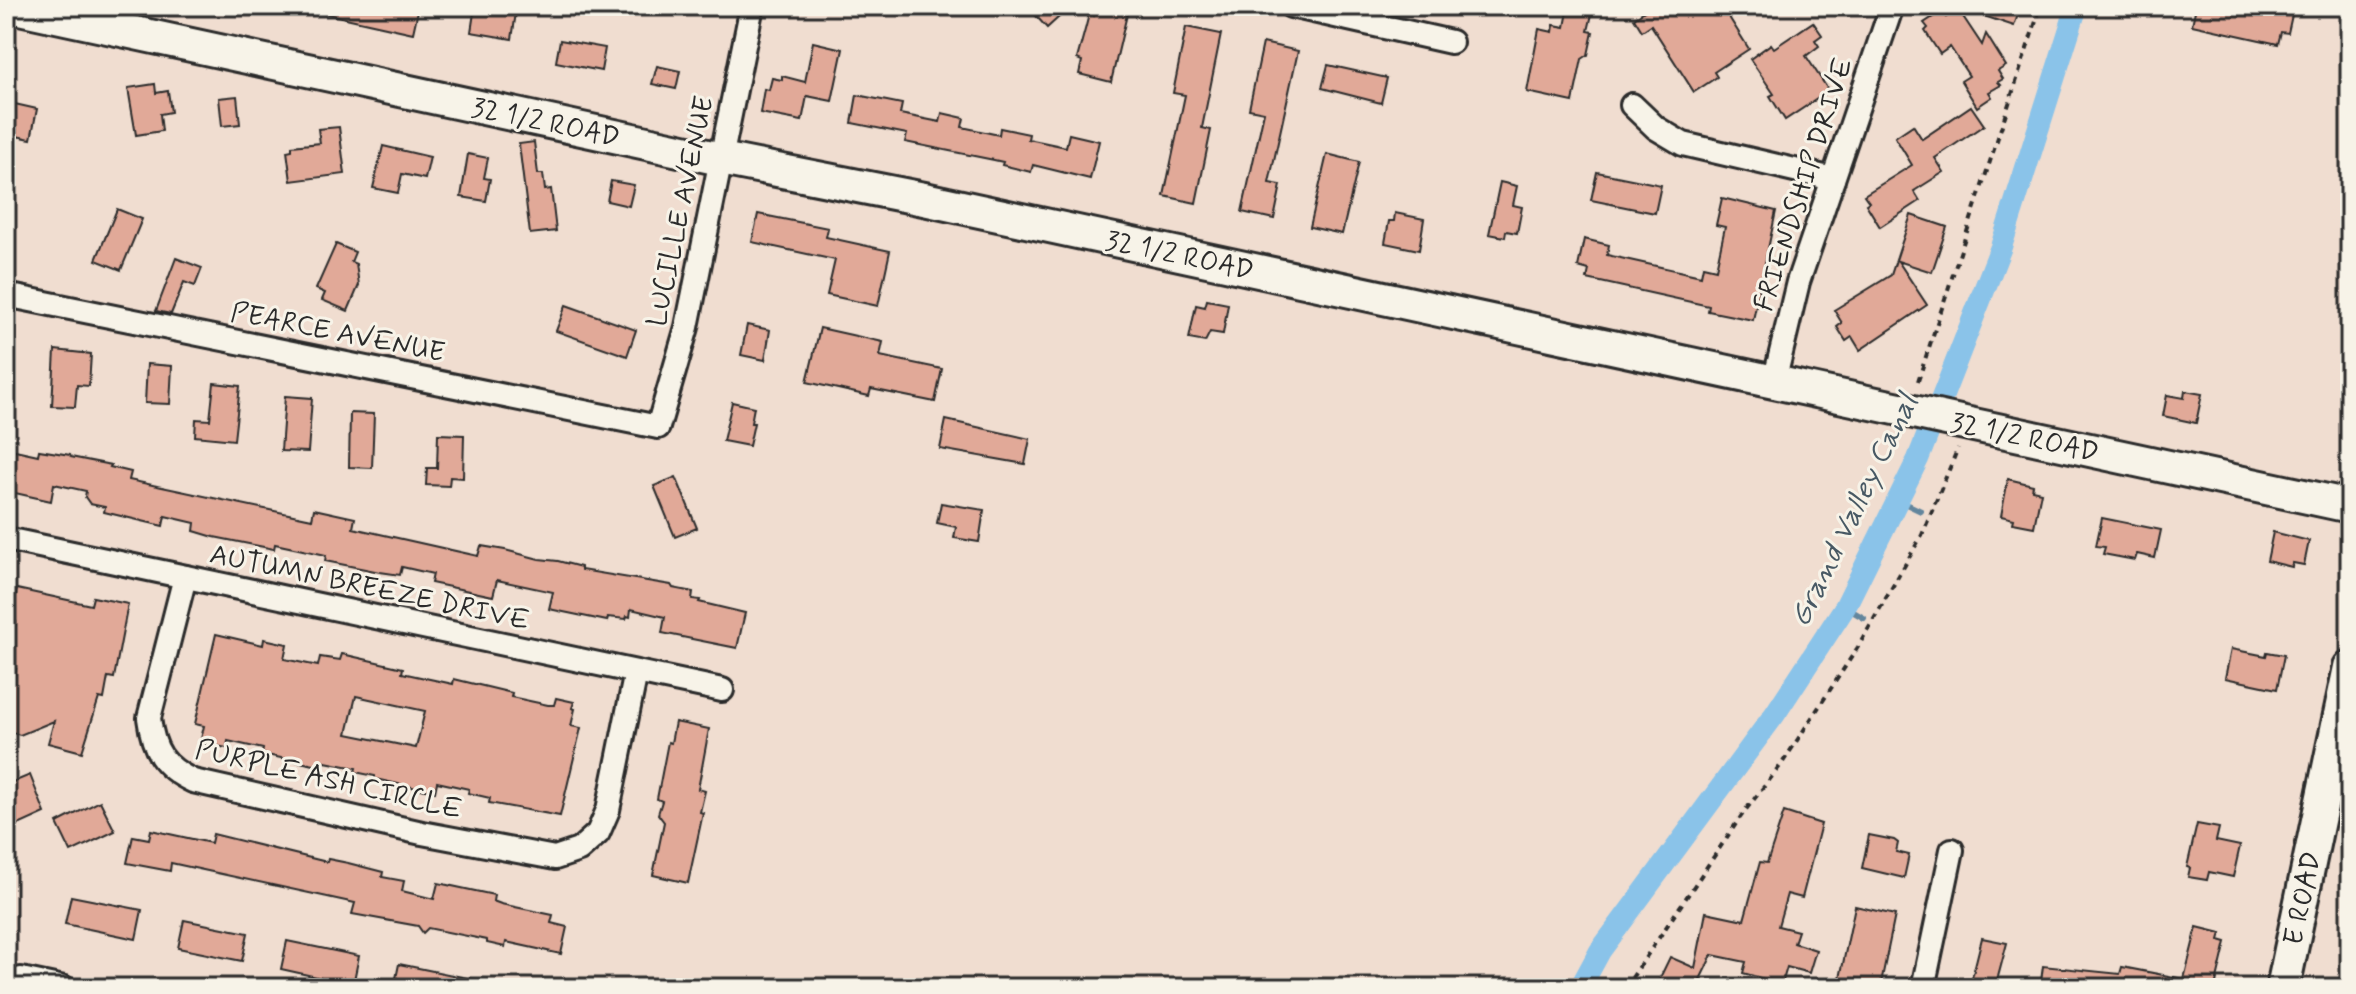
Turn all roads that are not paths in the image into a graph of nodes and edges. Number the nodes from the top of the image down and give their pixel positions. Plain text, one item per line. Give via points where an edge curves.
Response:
1 (10, 6) edge
2 (752, 6) edge
3 (1291, 6) edge
4 (1892, 6) edge
5 (1451, 42) dead end
6 (1632, 105) dead end
7 (721, 159) junction
8 (1833, 179) junction
9 (6, 295) edge
10 (1774, 382) junction
11 (658, 427) joint
12 (2350, 506) edge
13 (6, 539) edge
14 (185, 577) junction
15 (2350, 667) edge
16 (636, 672) junction
17 (722, 690) dead end
18 (1952, 850) dead end
19 (21, 979) dead end
20 (64, 988) edge
21 (1923, 988) edge
22 (2283, 988) edge

1 - 7 street, 32 1/2 ROAD
2 - 7 street, LUCILLE AVENUE
3 - 5 street
4 - 8 street, FRIENDSHIP DRIVE
6 - 8 street via 1683,144
7 - 10 street, 32 1/2 ROAD
7 - 11 street, LUCILLE AVENUE via 687,327
8 - 10 street, FRIENDSHIP DRIVE via 1798,282
9 - 11 street, PEARCE AVENUE
10 - 12 street, 32 1/2 ROAD via 1914,396 1970,425
13 - 14 street, AUTUMN BREEZE DRIVE
14 - 16 street, AUTUMN BREEZE DRIVE
14 - 16 street, PURPLE ASH CIRCLE via 149,718 151,741 171,771 193,781 422,833 555,858 579,850 598,833 608,810
15 - 22 street, E ROAD
16 - 17 street, AUTUMN BREEZE DRIVE
18 - 21 street
19 - 20 street

